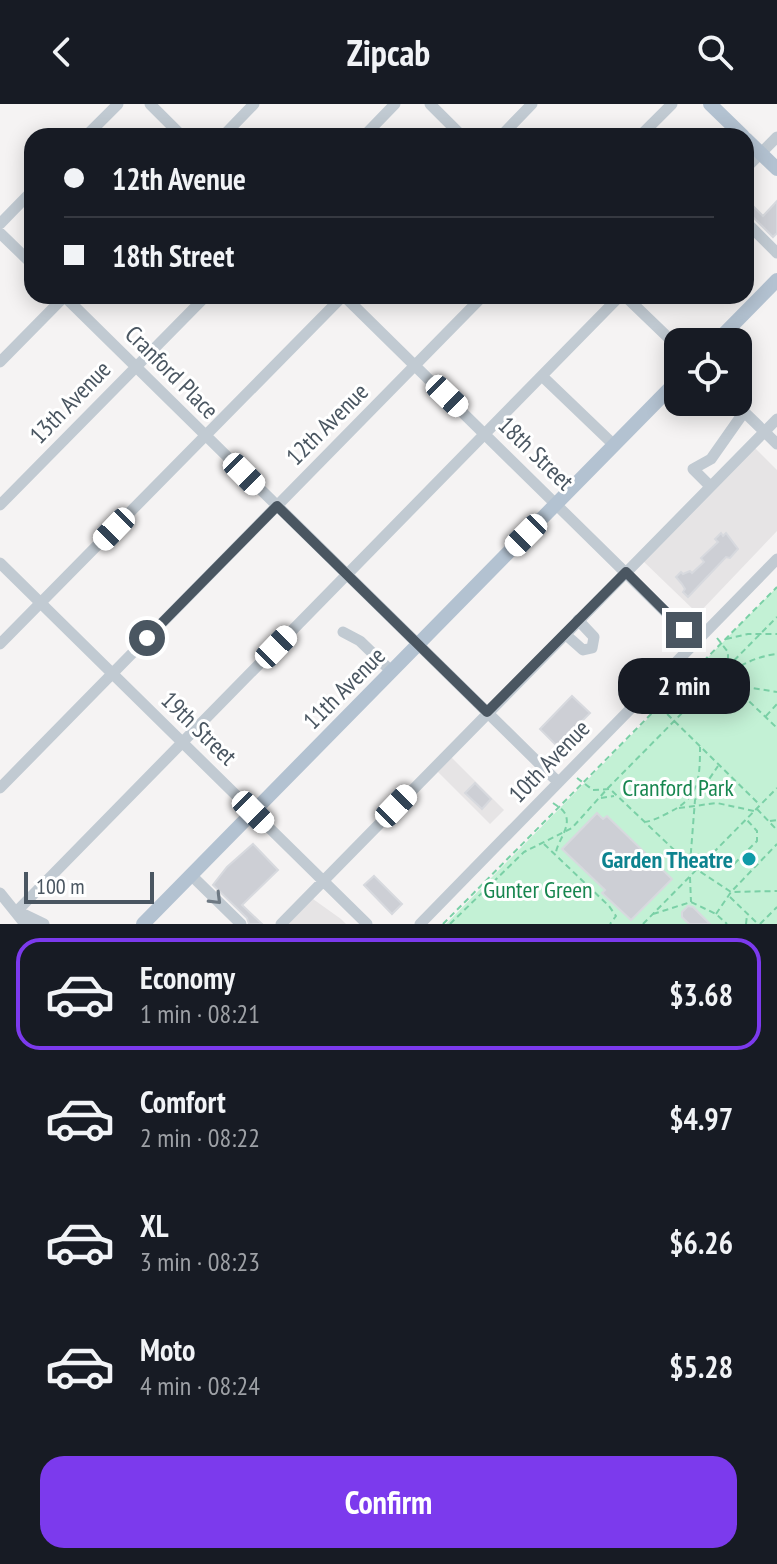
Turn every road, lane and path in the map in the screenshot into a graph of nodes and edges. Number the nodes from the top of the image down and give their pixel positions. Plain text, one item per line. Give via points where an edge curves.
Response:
1 (118, 104) edge
2 (150, 104) edge
3 (254, 104) edge
4 (395, 104) edge
5 (430, 104) edge
6 (532, 104) edge
7 (672, 104) edge
8 (710, 104) edge
9 (94, 128) edge
10 (174, 128) edge
11 (231, 128) edge
12 (372, 128) edge
13 (454, 128) edge
14 (509, 128) edge
15 (648, 128) edge
16 (734, 128) edge
17 (777, 137) edge
18 (754, 147) edge
19 (761, 154) junction
20 (754, 161) edge
21 (777, 169) edge
22 (24, 199) edge
23 (0, 224) edge
24 (754, 230) edge
25 (0, 233) edge
26 (777, 253) edge
27 (24, 256) edge
28 (777, 280) edge
29 (754, 303) edge
30 (56, 304) edge
31 (72, 304) edge
32 (198, 304) edge
33 (336, 304) edge
34 (352, 304) edge
35 (475, 304) edge
36 (615, 304) edge
37 (632, 304) edge
38 (753, 304) edge
39 (730, 328) edge
40 (664, 334) edge
41 (0, 362) edge
42 (415, 366) junction
43 (135, 367) junction
44 (542, 376) junction
45 (664, 394) edge
46 (741, 416) edge
47 (748, 416) edge
48 (777, 419) edge
49 (764, 432) junction
50 (485, 434) junction
51 (206, 436) junction
52 (777, 444) edge
53 (614, 445) junction
54 (710, 486) junction
55 (557, 504) junction
56 (0, 505) edge
57 (277, 506) junction
58 (777, 559) edge
59 (0, 563) edge
60 (626, 572) junction
61 (346, 574) junction
62 (777, 587) edge
63 (41, 603) junction
64 (777, 617) edge
65 (578, 620) junction
66 (343, 632) dead end
67 (565, 634) junction
68 (760, 634) junction
69 (777, 634) edge
70 (717, 638) dead end
71 (724, 641) junction
72 (696, 642) junction
73 (0, 644) edge
74 (418, 644) junction
75 (777, 654) edge
76 (705, 659) junction
77 (728, 667) junction
78 (391, 671) junction
79 (112, 674) junction
80 (722, 676) junction
81 (732, 685) junction
82 (777, 692) edge
83 (777, 704) edge
84 (659, 706) junction
85 (487, 712) junction
86 (765, 717) junction
87 (674, 721) junction
88 (777, 728) edge
89 (182, 743) junction
90 (700, 746) junction
91 (719, 765) junction
92 (575, 775) dead end
93 (558, 782) junction
94 (583, 784) junction
95 (0, 788) edge
96 (777, 788) edge
97 (607, 789) junction
98 (698, 790) junction
99 (696, 794) junction
100 (616, 796) junction
101 (600, 798) junction
102 (691, 798) junction
103 (550, 800) dead end
104 (694, 802) junction
105 (757, 808) junction
106 (559, 809) junction
107 (674, 810) junction
108 (253, 812) junction
109 (746, 819) junction
110 (777, 820) edge
111 (643, 821) junction
112 (768, 821) junction
113 (777, 830) edge
114 (562, 835) junction
115 (544, 843) junction
116 (777, 844) edge
117 (709, 856) junction
118 (558, 857) junction
119 (690, 865) junction
120 (696, 870) junction
121 (191, 875) junction
122 (690, 876) junction
123 (322, 881) junction
124 (777, 891) edge
125 (0, 893) edge
126 (730, 894) junction
127 (691, 902) junction
128 (777, 907) edge
129 (17, 911) junction
130 (652, 914) junction
131 (716, 914) junction
132 (748, 914) junction
133 (22, 924) edge
134 (44, 924) edge
135 (143, 924) edge
136 (241, 924) edge
137 (281, 924) edge
138 (367, 924) edge
139 (420, 924) edge
140 (443, 924) edge
141 (450, 924) edge
142 (611, 924) edge
143 (643, 924) edge
144 (727, 924) edge
145 (746, 924) edge
146 (759, 924) edge

1 - 9 street
2 - 10 street
3 - 11 street
4 - 12 street
5 - 13 street
6 - 14 street
7 - 15 street
8 - 16 main road
17 - 19 street
18 - 19 main road
19 - 20 street
19 - 21 main road
22 - 23 street
24 - 26 street
25 - 27 street
28 - 29 main road
30 - 41 street
31 - 43 street, Cranford Place
32 - 43 street, 13th Avenue
33 - 51 street
34 - 42 street, 18th Street
35 - 42 street, 12th Avenue
36 - 44 street
37 - 40 street
38 - 39 main road
42 - 50 street, 18th Street
42 - 57 street, 12th Avenue
43 - 51 street, Cranford Place
43 - 56 street, 13th Avenue
44 - 50 street
44 - 53 street
45 - 53 main road, 11th Avenue
46 - 54 street via 711,459 693,469
47 - 49 street
48 - 49 street
49 - 52 street
49 - 54 street
50 - 55 street, 18th Street
50 - 61 street
51 - 57 street, Cranford Place
51 - 63 street
53 - 55 main road, 11th Avenue
54 - 60 street
55 - 60 street, 18th Street
55 - 74 main road, 11th Avenue
57 - 61 street, Cranford Place
57 - 79 street, 12th Avenue
58 - 72 street, 10th Avenue
59 - 63 street, 19th Street
60 - 65 street
60 - 72 street, 18th Street
61 - 74 street, Cranford Place
61 - 89 street
62 - 71 path
63 - 73 street
63 - 79 street, 19th Street
64 - 68 path
65 - 67 street
65 - 67 street via 594,637 592,648 583,650
66 - 78 street
67 - 85 street
68 - 69 path
68 - 71 path
68 - 77 path
70 - 71 path
71 - 76 path
71 - 77 path
72 - 93 street, 10th Avenue
74 - 78 main road, 11th Avenue
74 - 85 street, Cranford Place
75 - 80 path
76 - 80 path
76 - 84 path
77 - 80 path
78 - 108 main road, 11th Avenue
79 - 89 street, 19th Street
79 - 95 street, 12th Avenue
80 - 81 path
80 - 87 path
81 - 82 path
81 - 86 path
83 - 86 path
84 - 87 path
84 - 94 path
85 - 93 street, Cranford Place
85 - 123 street
86 - 88 path
87 - 90 path
87 - 97 path
89 - 108 street, 19th Street
89 - 129 street
90 - 91 path
90 - 98 path
91 - 98 path
91 - 105 path
92 - 94 path
93 - 139 street, 10th Avenue
94 - 97 path
94 - 106 path
96 - 105 path
97 - 100 path
97 - 101 path
98 - 99 path
98 - 102 path
98 - 104 path
99 - 102 path
99 - 104 path
100 - 101 path
100 - 111 path
101 - 114 path
102 - 107 path
103 - 106 path
104 - 105 path
104 - 107 path
104 - 119 path
105 - 109 path
105 - 112 path
106 - 114 path via 567,827
106 - 140 path
107 - 111 path
108 - 121 main road, 11th Avenue
108 - 123 street, 19th Street
109 - 117 path
109 - 117 path via 758,838 732,866 721,867
110 - 112 path
111 - 119 path
112 - 113 path
114 - 115 path
114 - 118 path
115 - 118 path
115 - 141 path via 524,852
116 - 126 path
117 - 120 path
118 - 142 path via 609,906 616,916
119 - 120 path
120 - 122 path
120 - 126 path
121 - 135 main road, 11th Avenue
121 -> 136 street
122 - 127 path
122 - 130 path
123 - 137 street
123 - 138 street, 19th Street
124 - 126 path
125 - 129 street
126 - 131 path
126 - 132 path
127 - 130 path
127 - 131 path
128 - 146 path
129 - 133 street
129 - 134 street
130 - 143 path
131 - 144 path
132 - 145 path
132 - 146 path

